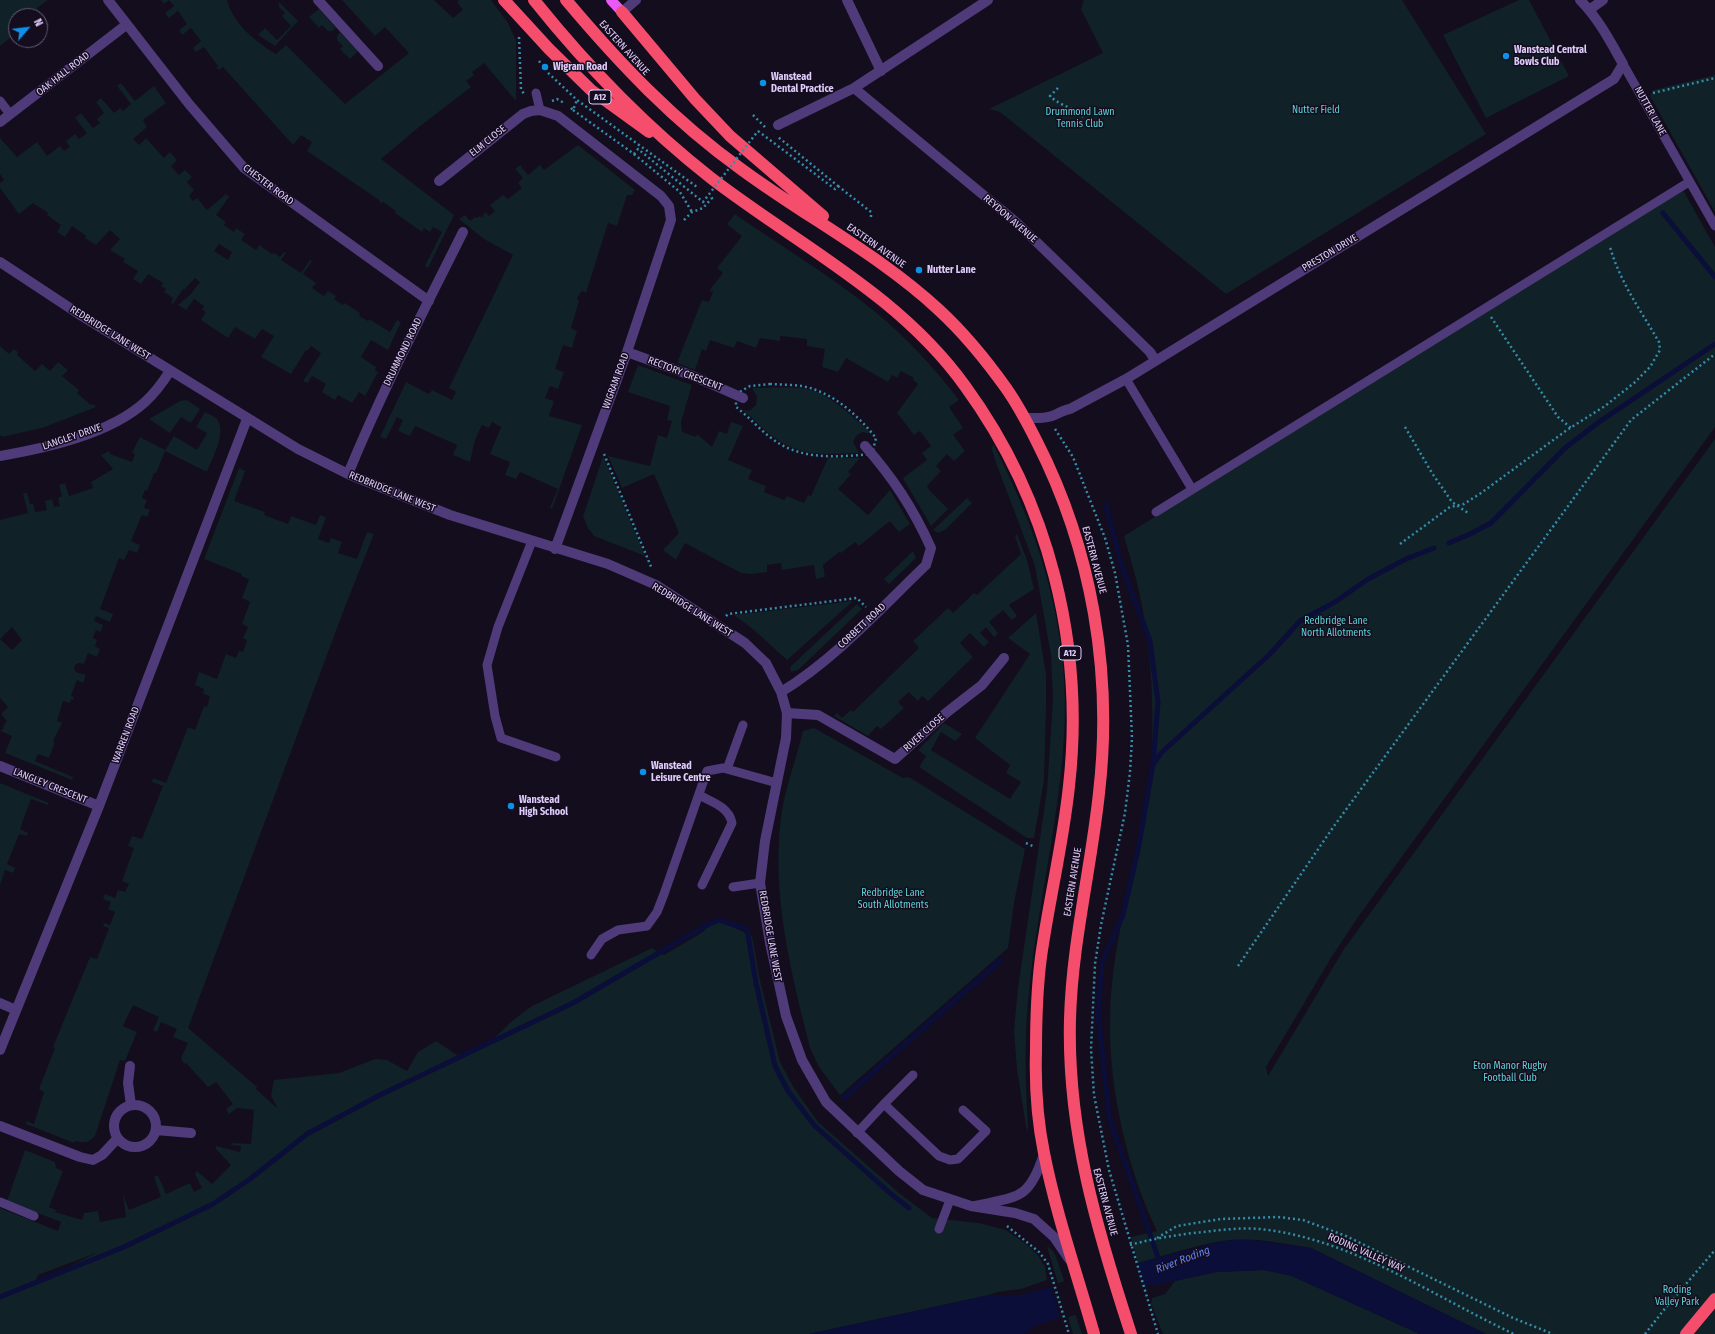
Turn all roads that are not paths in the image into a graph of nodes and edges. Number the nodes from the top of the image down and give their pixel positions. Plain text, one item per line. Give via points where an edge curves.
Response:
1 (108, 0) edge
2 (318, 0) edge
3 (504, 0) edge
4 (534, 0) edge
5 (566, 0) edge
6 (611, 0) edge
7 (636, 0) edge
8 (847, 0) edge
9 (988, 0) edge
10 (1580, 0) edge
11 (1603, 0) edge
12 (1589, 10) junction
13 (622, 12) junction
14 (126, 25) junction
15 (1623, 64) junction
16 (378, 66) dead end
17 (881, 71) junction
18 (854, 88) junction
19 (536, 93) dead end
20 (0, 101) edge
21 (536, 110) junction
22 (10, 114) junction
23 (0, 122) edge
24 (776, 130) road end
25 (711, 178) junction
26 (439, 181) dead end
27 (1689, 182) junction
28 (1715, 226) edge
29 (463, 232) dead end
30 (864, 251) junction
31 (0, 262) edge
32 (428, 301) junction
33 (627, 352) junction
34 (1155, 360) junction
35 (170, 371) junction
36 (1126, 379) junction
37 (739, 396) road end
38 (1025, 418) junction
39 (247, 419) junction
40 (864, 446) dead end
41 (0, 456) edge
42 (348, 474) junction
43 (1192, 490) junction
44 (1156, 512) dead end
45 (532, 541) junction
46 (556, 549) junction
47 (1004, 658) dead end
48 (781, 692) junction
49 (787, 713) junction
50 (743, 725) dead end
51 (556, 757) dead end
52 (0, 766) edge
53 (727, 769) junction
54 (777, 783) junction
55 (699, 794) junction
56 (99, 806) junction
57 (760, 882) junction
58 (702, 885) dead end
59 (733, 887) dead end
60 (591, 955) dead end
61 (0, 1003) edge
62 (16, 1010) junction
63 (0, 1050) edge
64 (130, 1066) dead end
65 (913, 1075) dead end
66 (884, 1104) junction
67 (131, 1105) junction
68 (963, 1110) dead end
69 (0, 1126) edge
70 (156, 1130) junction
71 (191, 1133) dead end
72 (857, 1133) junction
73 (117, 1139) junction
74 (1044, 1154) junction
75 (950, 1200) junction
76 (0, 1202) edge
77 (972, 1206) junction
78 (34, 1216) dead end
79 (939, 1229) dead end
80 (1074, 1266) junction
81 (1715, 1299) edge
82 (1094, 1334) edge
83 (1131, 1334) edge
84 (1686, 1334) edge

1 - 14 street, CHESTER ROAD
2 - 16 street
3 - 25 highway, A12 via 591,90
4 - 25 highway, EASTERN AVENUE / A12 via 604,80 651,126
5 - 30 highway, EASTERN AVENUE via 627,70 700,138 744,172
6 - 13 main road
7 - 13 street
8 - 17 street
9 - 17 street
10 - 12 street, NUTTER LANE
11 - 12 street
12 - 15 street, NUTTER LANE
13 - 30 highway via 695,99 730,136
14 - 22 street, OAK HALL ROAD
14 - 32 street, CHESTER ROAD via 244,168
15 - 27 lane, NUTTER LANE
15 - 34 street, PRESTON DRIVE via 1614,79
17 - 18 street
18 - 24 street
18 - 34 street, REYDON AVENUE via 1016,222 1150,352
19 - 21 lane
20 - 22 lane
21 - 26 street, ELM CLOSE via 506,126
21 - 33 street, WIGRAM ROAD via 558,116 660,196 669,206 671,220
22 - 23 street, OAK HALL ROAD
25 - 74 highway, EASTERN AVENUE / A12 via 893,309 948,363 998,436 1025,489 1044,536 1059,587 1070,656 1073,744 1069,791 1041,961 1037,1014 1036,1098
27 - 28 lane, NUTTER LANE
27 - 43 lane
29 - 32 street, DRUMMOND ROAD
30 - 38 highway, EASTERN AVENUE via 914,288 972,344 1006,388
31 - 35 street, REDBRIDGE LANE WEST
32 - 42 street, DRUMMOND ROAD via 369,423
33 - 37 street, RECTORY CRESCENT
33 - 46 street, WIGRAM ROAD
34 - 36 street, PRESTON DRIVE
35 - 39 street, REDBRIDGE LANE WEST
35 - 41 street, LANGLEY DRIVE via 145,402 112,423 69,440
36 - 38 street, PRESTON DRIVE via 1070,409 1047,417
36 - 43 lane
38 - 83 highway, EASTERN AVENUE via 1060,492 1080,548 1092,596 1100,652 1104,709 1099,793 1073,969 1070,1020 1071,1081 1080,1153 1089,1193
39 - 42 street, REDBRIDGE LANE WEST
39 - 56 street, WARREN ROAD
40 - 48 street, CORBETT ROAD via 887,471 916,516 931,548 926,565 833,653 794,685
42 - 45 street, REDBRIDGE LANE WEST via 450,516
43 - 44 lane
45 - 46 street, REDBRIDGE LANE WEST
45 - 51 lane via 498,627 487,665 501,738
46 - 48 street, REDBRIDGE LANE WEST via 608,564 656,586 690,606 745,643 766,663
47 - 49 street, RIVER CLOSE via 982,685 895,759 818,715
48 - 49 street, REDBRIDGE LANE WEST
49 - 54 street, REDBRIDGE LANE WEST via 786,738
50 - 53 lane
52 - 56 street, LANGLEY CRESCENT
53 - 54 lane
53 - 55 lane via 707,771
54 - 57 street, REDBRIDGE LANE WEST via 765,841
55 - 58 lane via 726,810 731,815 732,823
55 - 60 lane via 657,912 647,926 618,930 602,939
56 - 62 street, WARREN ROAD
57 - 59 lane
57 - 72 street, REDBRIDGE LANE WEST via 786,1016 802,1060 826,1102
61 - 62 street
62 - 63 street, WARREN ROAD
64 - 67 street via 128,1083
65 - 66 lane
66 - 68 lane via 939,1156 950,1160 961,1157 986,1131
66 - 72 lane
67 - 70 street via 144,1106 150,1111 154,1116
67 - 73 street via 124,1108 115,1119
69 - 73 street via 93,1160 102,1155
70 - 71 street
70 - 73 street via 149,1142 137,1147
72 - 75 street, REDBRIDGE LANE WEST via 923,1190
74 - 77 street, REDBRIDGE LANE WEST via 1037,1175 1026,1190 1009,1199
74 - 80 highway, EASTERN AVENUE / A12
75 - 77 street, REDBRIDGE LANE WEST
75 - 79 lane
76 - 78 lane
77 - 80 street, REDBRIDGE LANE WEST via 1034,1219 1054,1237
80 - 82 highway, EASTERN AVENUE / A12
81 - 84 highway

